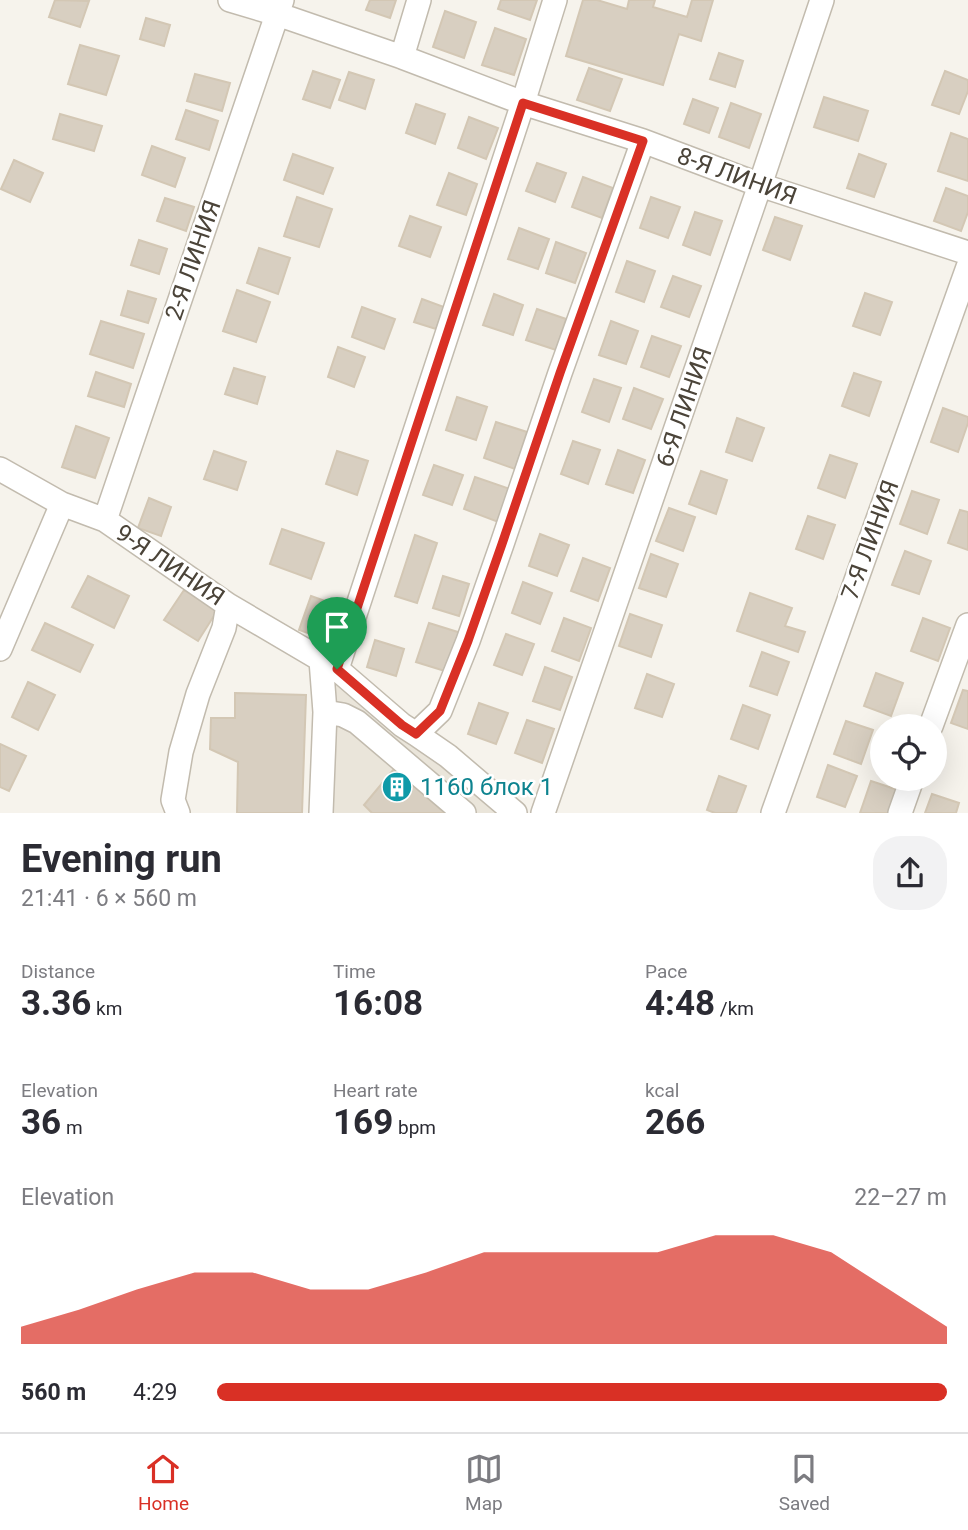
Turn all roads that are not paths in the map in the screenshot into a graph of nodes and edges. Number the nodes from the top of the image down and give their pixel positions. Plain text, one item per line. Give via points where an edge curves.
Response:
1 (230, 0) edge
2 (419, 0) edge
3 (555, 0) edge
4 (822, 0) edge
5 (279, 7) edge
6 (402, 58) junction
7 (523, 103) junction
8 (643, 141) junction
9 (761, 185) junction
10 (968, 253) edge
11 (968, 267) edge
12 (0, 469) edge
13 (62, 504) junction
14 (104, 520) junction
15 (228, 605) junction
16 (968, 625) edge
17 (0, 649) edge
18 (329, 664) junction
19 (325, 712) junction
20 (935, 714) edge
21 (416, 734) junction
22 (908, 791) edge
23 (178, 813) edge
24 (321, 813) edge
25 (464, 813) edge
26 (515, 813) edge
27 (542, 813) edge
28 (773, 813) edge
29 (900, 813) edge

1 - 5 street, 8-Я ЛИНИЯ
2 - 6 street
3 - 7 street
4 - 9 street, 6-Я ЛИНИЯ
5 - 6 street, 8-Я ЛИНИЯ
5 - 14 street, 2-Я ЛИНИЯ
6 - 7 street, 8-Я ЛИНИЯ
7 - 8 street, 8-Я ЛИНИЯ
7 - 18 street
8 - 9 street, 8-Я ЛИНИЯ
8 - 21 street via 468,641 440,711
9 - 10 street, 8-Я ЛИНИЯ
9 - 27 street, 6-Я ЛИНИЯ
11 - 28 street, 7-Я ЛИНИЯ
12 - 13 street, 9-Я ЛИНИЯ
13 - 14 street, 9-Я ЛИНИЯ
13 - 17 street
14 - 15 street, 9-Я ЛИНИЯ
15 - 18 street, 9-Я ЛИНИЯ
15 - 23 street via 181,752 173,800
16 - 20 street
18 - 19 street
18 - 21 street, 9-Я ЛИНИЯ
19 - 24 street
19 - 25 street via 357,722
21 - 26 street
22 - 29 street

